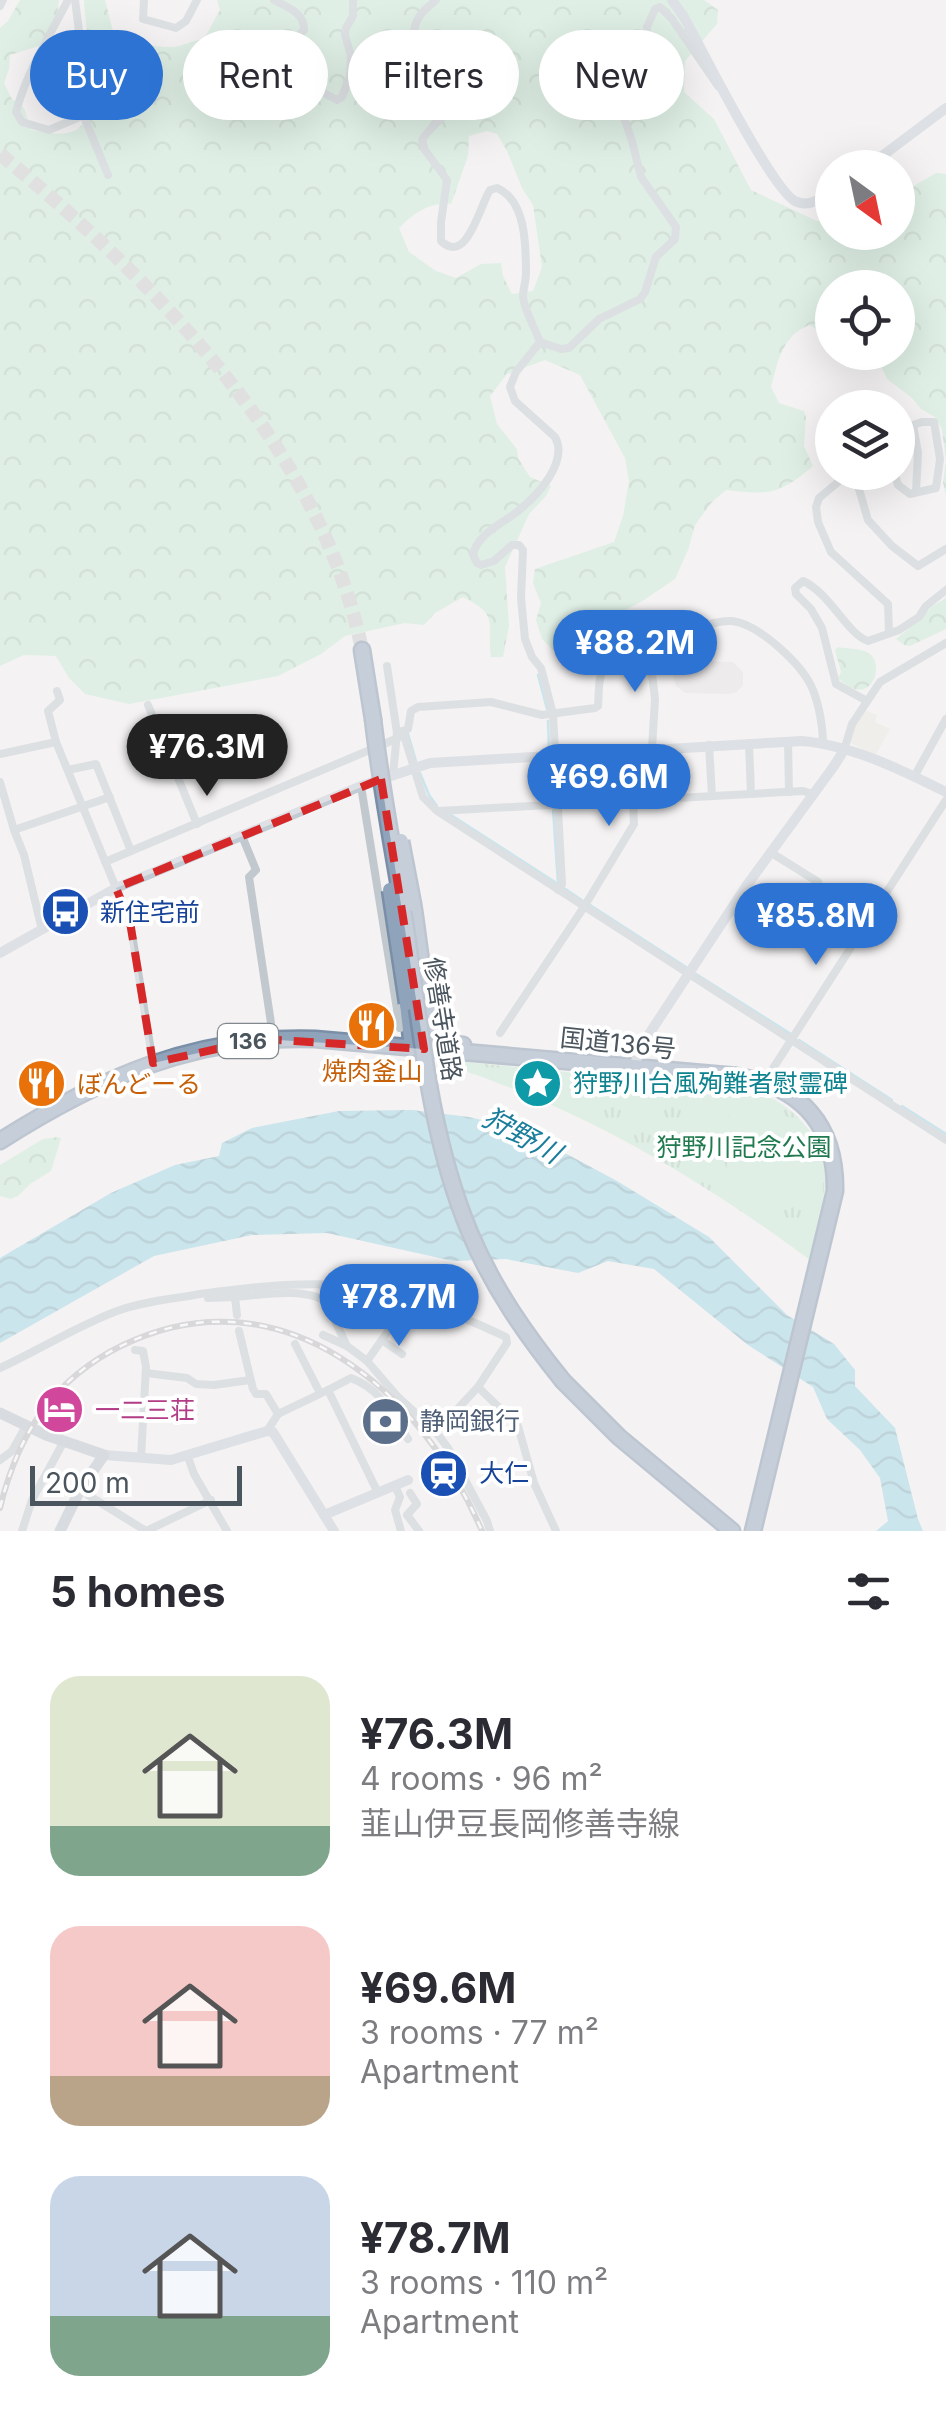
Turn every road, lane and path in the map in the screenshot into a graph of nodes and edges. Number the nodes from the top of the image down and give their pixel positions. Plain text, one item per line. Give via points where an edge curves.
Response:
1 (71, 0) edge
2 (144, 0) edge
3 (196, 0) edge
4 (274, 0) edge
5 (353, 0) edge
6 (436, 0) edge
7 (672, 0) edge
8 (54, 30) edge
9 (77, 30) edge
10 (30, 70) edge
11 (725, 92) junction
12 (946, 108) edge
13 (73, 120) edge
14 (84, 120) edge
15 (890, 150) edge
16 (108, 176) dead end
17 (815, 200) edge
18 (540, 342) junction
19 (829, 490) edge
20 (857, 490) edge
21 (903, 490) edge
22 (916, 492) junction
23 (946, 549) edge
24 (946, 590) edge
25 (889, 632) junction
26 (648, 640) junction
27 (946, 643) edge
28 (362, 650) tunnel mouth
29 (387, 666) dead end
30 (57, 691) dead end
31 (867, 700) junction
32 (148, 706) dead end
33 (553, 714) junction
34 (373, 719) junction
35 (946, 719) edge
36 (399, 734) junction
37 (788, 741) junction
38 (56, 742) junction
39 (749, 743) junction
40 (823, 744) junction
41 (709, 745) junction
42 (671, 748) junction
43 (652, 749) junction
44 (630, 750) junction
45 (844, 750) junction
46 (0, 754) edge
47 (377, 754) junction
48 (554, 754) junction
49 (414, 768) junction
50 (68, 770) junction
51 (394, 775) junction
52 (914, 776) junction
53 (0, 782) edge
54 (360, 786) junction
55 (790, 792) junction
56 (946, 792) edge
57 (751, 794) junction
58 (813, 794) junction
59 (712, 796) junction
60 (110, 797) junction
61 (673, 798) junction
62 (633, 800) junction
63 (946, 800) edge
64 (556, 804) junction
65 (83, 808) junction
66 (437, 811) junction
67 (197, 824) junction
68 (14, 830) junction
69 (242, 836) junction
70 (132, 851) junction
71 (770, 852) junction
72 (105, 862) junction
73 (818, 882) dead end
74 (116, 888) junction
75 (558, 890) junction
76 (584, 906) junction
77 (42, 930) junction
78 (0, 954) edge
79 (689, 975) junction
80 (433, 1020) junction
81 (271, 1023) dead end
82 (405, 1024) junction
83 (500, 1033) dead end
84 (791, 1040) junction
85 (420, 1049) junction
86 (517, 1056) junction
87 (153, 1063) junction
88 (634, 1068) junction
89 (766, 1083) junction
90 (18, 1129) junction
91 (0, 1130) edge
92 (946, 1140) edge
93 (0, 1141) edge
94 (194, 1295) junction
95 (235, 1298) junction
96 (326, 1302) junction
97 (237, 1315) dead end
98 (239, 1331) dead end
99 (323, 1335) dead end
100 (382, 1340) junction
101 (295, 1344) dead end
102 (347, 1346) junction
103 (136, 1350) dead end
104 (402, 1354) dead end
105 (366, 1361) junction
106 (0, 1368) edge
107 (146, 1373) junction
108 (250, 1380) junction
109 (478, 1386) junction
110 (324, 1391) junction
111 (0, 1413) edge
112 (278, 1414) junction
113 (26, 1426) junction
114 (268, 1431) junction
115 (436, 1432) junction
116 (408, 1439) dead end
117 (64, 1442) junction
118 (104, 1455) junction
119 (188, 1457) junction
120 (140, 1458) junction
121 (0, 1460) edge
122 (408, 1480) dead end
123 (395, 1486) junction
124 (80, 1488) junction
125 (378, 1493) junction
126 (410, 1493) dead end
127 (211, 1500) junction
128 (324, 1515) junction
129 (22, 1531) edge
130 (60, 1531) edge
131 (146, 1531) edge
132 (227, 1531) edge
133 (334, 1531) edge
134 (401, 1531) edge
135 (419, 1531) edge
136 (490, 1531) edge
137 (556, 1531) edge
138 (732, 1531) edge
139 (754, 1531) edge

1 - 8 street
1 - 9 street
2 - 3 street via 144,19 176,28
4 - 5 street via 301,16 304,30 284,45 248,42 236,56 236,68 245,72 268,55 302,62 322,92 337,100 350,81 345,34
6 - 18 street via 414,31 419,54 450,98 422,140 447,180 441,241 453,247 464,241 490,190 509,195 523,232 523,296
7 - 11 main road
10 - 13 street via 16,112 22,122 49,130
11 - 17 main road via 787,196 801,204
11 - 18 street via 672,19 654,9 646,61 621,88 618,103 641,177 676,227 675,239 656,258 640,299 599,320 569,348
12 - 15 main road
14 - 16 street
18 - 33 street via 510,387 515,401 555,437 558,461 529,502 478,541 473,555 481,565 512,545 523,550 525,639
19 - 25 street via 819,498 818,522 831,552 888,604
20 - 23 street via 868,520 918,566
21 - 22 street
22 - 22 street via 937,485 939,450 931,421 913,425
24 - 25 street via 918,617
25 - 31 street via 860,639 812,586 804,581 796,588 822,628 836,684
26 - 33 street via 626,645 608,662 598,706
26 - 40 street via 720,622 755,628 812,688
26 - 43 street
27 - 31 street via 884,678
28 - 34 highway, 修善寺道路
29 - 36 street
30 - 38 street via 60,700 48,711
31 - 45 street
32 - 67 street
33 - 36 street via 490,702 418,707
33 - 48 street
34 - 47 highway, 修善寺道路, bridge
34 - 80 highway, bridge
35 - 52 street
36 - 49 street
36 - 51 street
36 - 67 street
37 - 39 main road
37 - 40 main road
37 - 55 street
38 - 46 street
38 - 50 street
39 - 41 main road
39 - 57 street
40 - 45 main road
41 - 42 main road
41 - 59 street
42 - 43 main road
42 - 61 street
43 - 44 main road
44 - 48 main road
44 - 62 street
45 - 52 main road
45 - 58 main road
47 - 82 highway, bridge
47 - 138 highway, 修善寺道路, bridge via 437,1122 471,1236 525,1332 577,1397
48 - 49 main road
48 - 64 street
49 - 51 main road
49 - 66 street via 423,797
50 - 60 street via 96,764
50 - 65 street
51 - 54 main road
52 - 56 main road
53 - 68 street
54 - 69 main road
54 - 82 street
55 - 57 street
55 - 58 street
57 - 59 street
58 - 71 main road
59 - 61 street
60 - 65 street
60 - 70 street
61 - 62 street
62 - 64 street
62 - 76 street via 634,824
63 - 84 street
64 - 66 street
64 - 75 street
65 - 68 street
65 - 72 street
66 - 75 street
67 - 70 street
68 - 77 street
69 - 74 main road
69 - 81 street via 256,870 248,877
70 - 72 street
71 - 73 street
71 - 79 main road
72 - 74 street
74 - 77 main road
74 - 87 street via 130,922
75 - 76 street
76 - 79 street
76 - 83 street
77 - 78 main road
79 - 84 street
79 - 88 main road
80 - 85 highway
80 - 86 highway via 451,1044
82 - 85 highway
84 - 89 street
84 - 92 street
85 - 86 highway, 国道136号 / 136
85 - 87 highway, 国道136号 / 136 via 262,1039
86 - 88 highway, 国道136号 / 136
87 - 90 highway, 国道136号 / 136
88 - 89 highway, 国道136号 / 136
89 - 139 highway, 国道136号 / 136 via 814,1118 834,1158 835,1192
90 - 91 street
90 - 93 highway, 国道136号 / 136
94 - 95 street
94 - 106 street via 119,1310
94 - 109 street via 340,1285 451,1312 506,1337
95 - 96 street via 316,1295
95 - 97 street
96 - 100 street via 368,1303 400,1314
96 - 102 street
98 - 108 street
99 - 102 street
100 - 104 street
100 - 105 street
101 - 110 street
102 - 105 street
103 - 107 street via 143,1351
105 - 115 street
107 - 108 street via 196,1384
107 - 120 street
108 - 112 street
109 - 115 street
109 - 137 street via 518,1426
110 - 112 street
110 - 116 street via 352,1378 364,1384 379,1394
110 - 125 street
111 - 113 main road
112 - 114 street
113 - 117 main road
113 - 121 street
114 - 119 main road
114 - 128 main road
115 - 136 street
117 - 118 main road
117 - 129 street
118 - 120 main road
118 - 124 main road
119 - 120 main road
119 - 127 street
122 - 123 main road
123 - 125 main road
123 - 134 street
124 - 130 main road
124 - 131 street
125 - 128 main road
126 - 135 street via 417,1504 406,1516
127 - 131 street
127 - 132 street
128 - 133 main road

